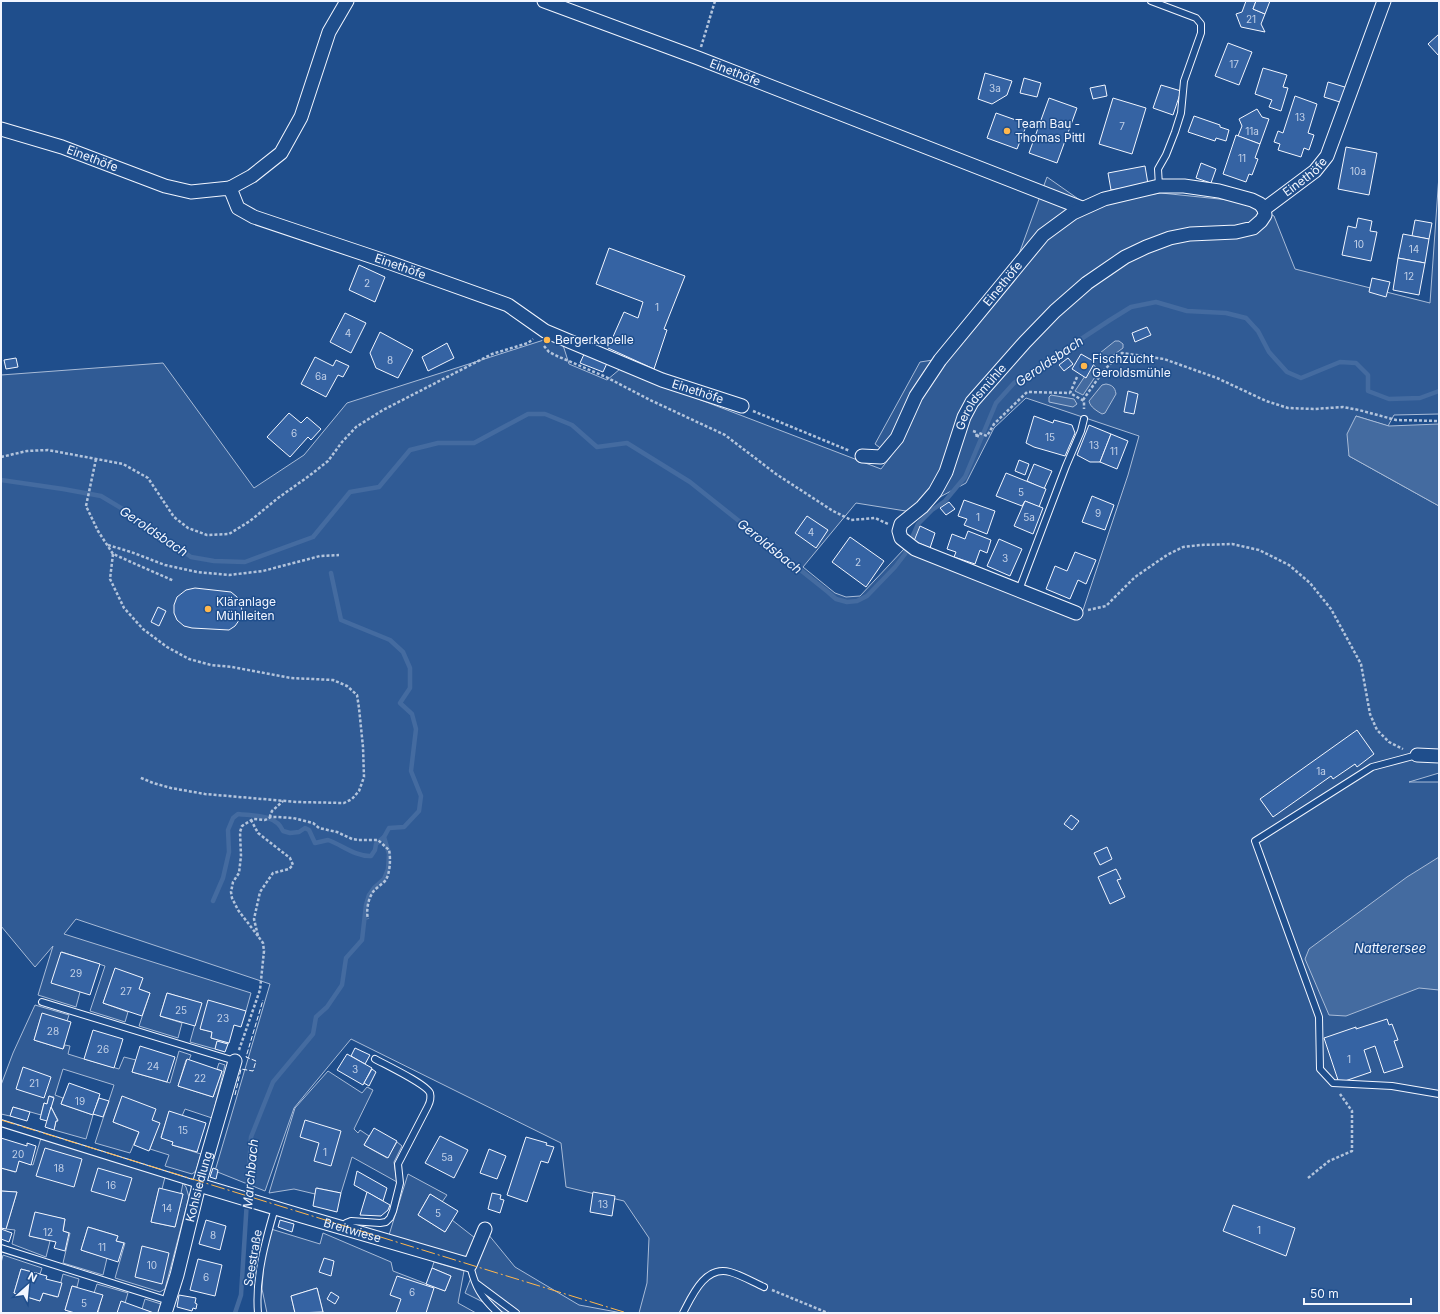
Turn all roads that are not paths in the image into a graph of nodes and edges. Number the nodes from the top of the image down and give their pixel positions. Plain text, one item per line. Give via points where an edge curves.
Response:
1 (347, 1) edge
2 (544, 1) edge
3 (1151, 1) edge
4 (1384, 1) edge
5 (1, 129) edge
6 (1159, 186) junction
7 (230, 188) junction
8 (1082, 208) junction
9 (1264, 209) junction
10 (742, 406) road end
11 (1084, 419) road end
12 (862, 456) road end
13 (1019, 590) junction
14 (1076, 613) road end
15 (1417, 755) joint
16 (1439, 756) edge
17 (42, 1002) dead end
18 (375, 1059) dead end
19 (235, 1061) joint
20 (1439, 1094) edge
21 (1, 1123) edge
22 (199, 1185) junction
23 (269, 1206) junction
24 (343, 1228) junction
25 (486, 1229) dead end
26 (1, 1248) edge
27 (470, 1265) junction
28 (474, 1282) junction
29 (764, 1287) road end
30 (167, 1307) edge
31 (258, 1313) edge
32 (498, 1313) edge
33 (516, 1313) edge
34 (682, 1313) edge

1 - 7 street, Einethöfe via 329,32 301,117 281,153 252,176
2 - 8 street, Einethöfe via 698,58
3 - 6 lane via 1196,18 1201,24 1184,81 1181,113 1166,155 1158,169
4 - 9 street, Einethöfe via 1326,156 1315,171
5 - 7 street, Einethöfe via 62,147 165,186 191,192
6 - 8 street, Einethöfe via 1104,198
6 - 9 street, Einethöfe via 1184,186 1219,191 1252,200
7 - 10 street, Einethöfe via 238,208 254,217 508,305 545,330 662,380
8 - 12 street, Einethöfe via 1043,235 940,360 916,396 897,438 881,457
9 - 13 street, Geroldsmühle via 1265,215 1253,228 1170,238 1125,257 1087,283 1055,311 972,402 964,417 953,455 935,492 922,507 901,524 900,535 916,549
11 - 13 lane
13 - 14 street
15 - 16 street
15 - 20 lane via 1372,767 1255,841 1319,1017 1320,1069 1333,1083 1392,1086
17 - 19 lane
18 - 24 lane via 426,1088 430,1093 430,1099 398,1164 400,1183 390,1218 380,1223 351,1221
19 - 22 street, Kohlsiedlung
21 - 22 lane
22 - 23 street, Breitwiese
22 - 30 street, Kohlsiedlung
23 - 24 street, Breitwiese
23 - 31 lane, Seestraße via 261,1260
24 - 27 street, Breitwiese
25 - 27 street
26 - 30 lane
27 - 28 lane
28 - 32 lane via 485,1301
28 - 33 lane
29 - 34 lane via 729,1271 716,1272 702,1280

